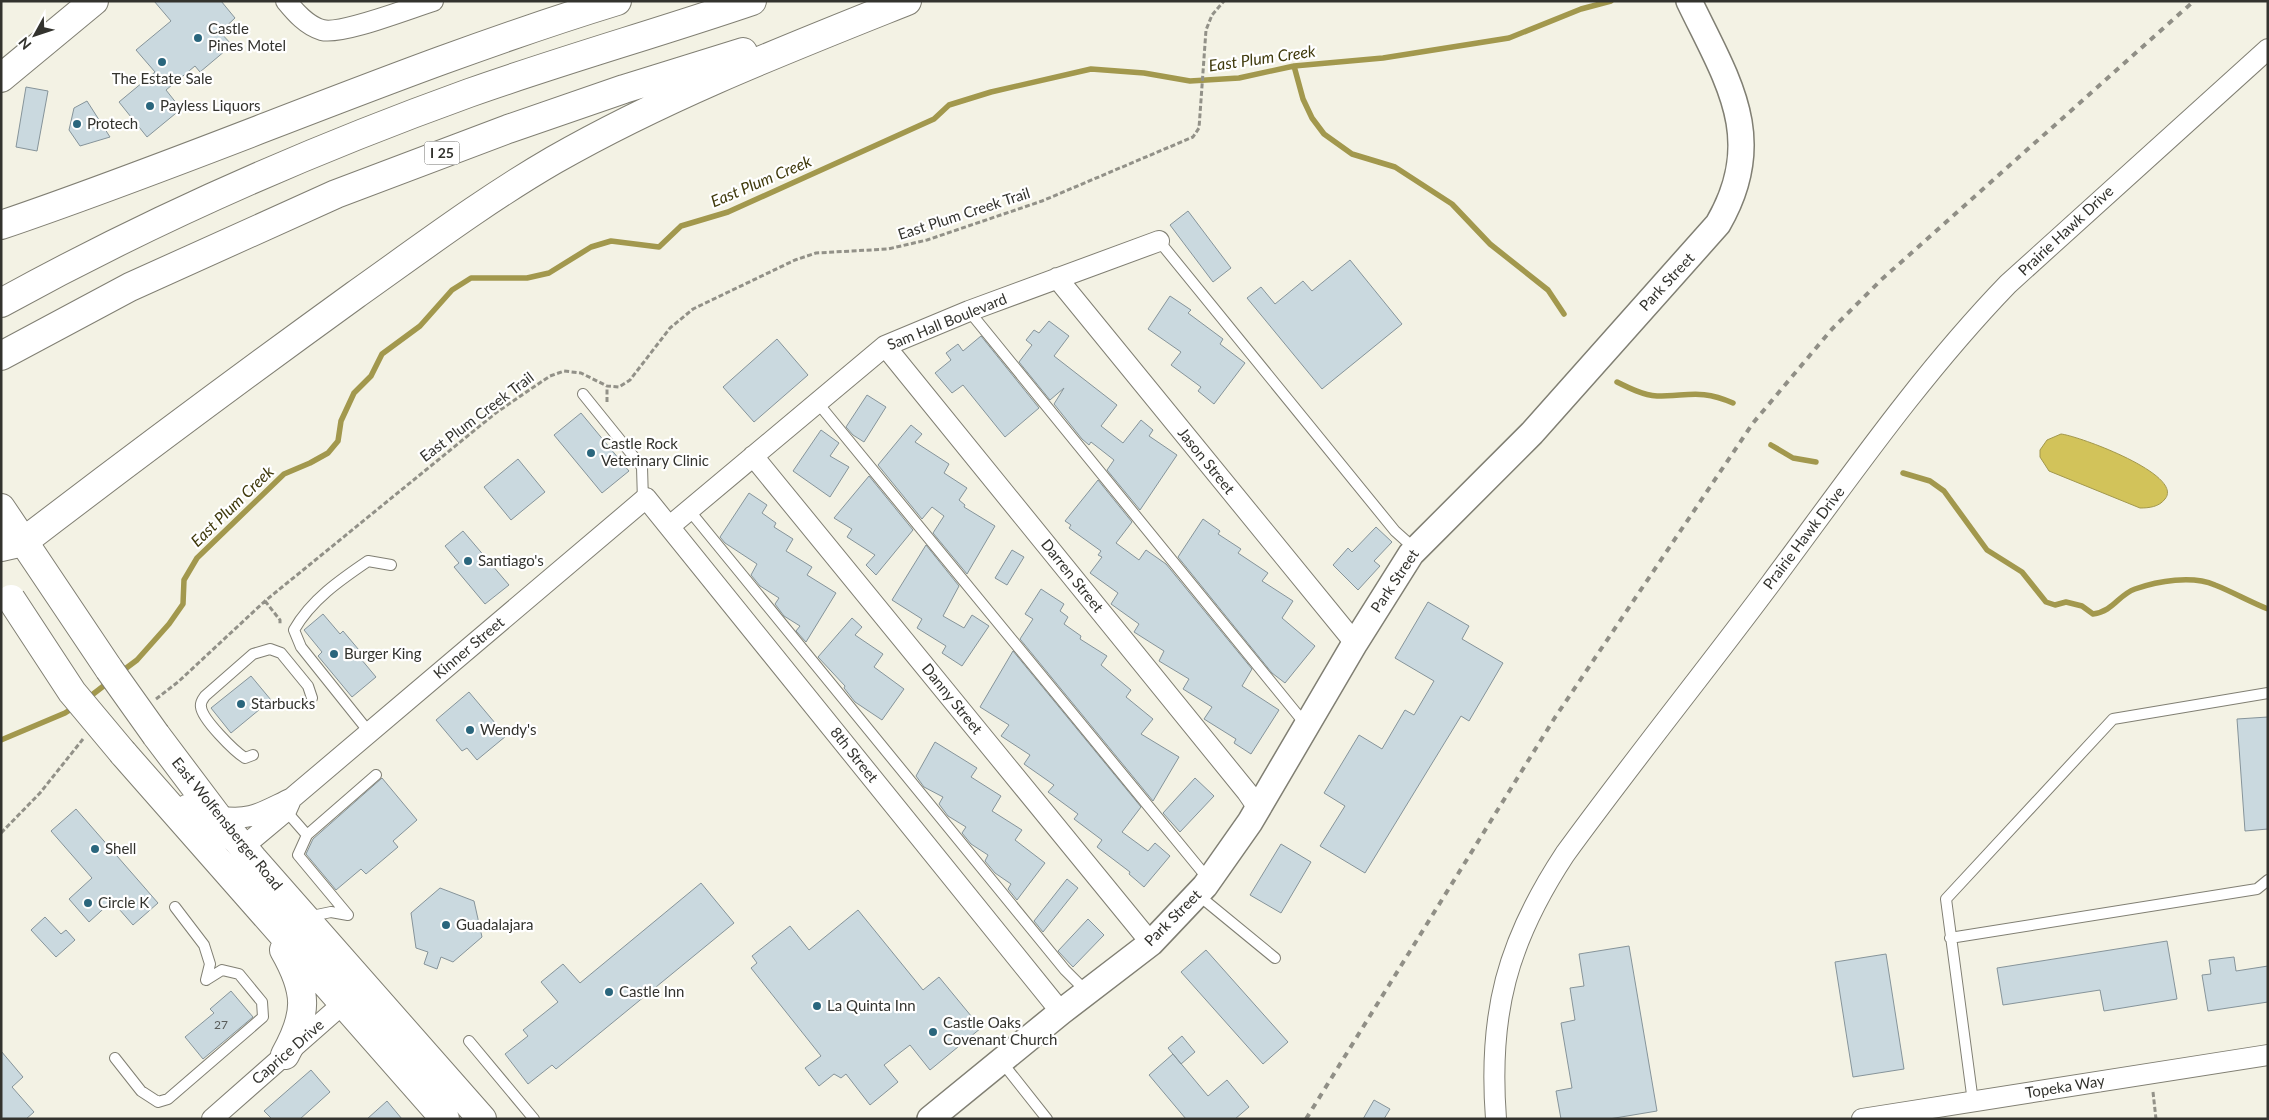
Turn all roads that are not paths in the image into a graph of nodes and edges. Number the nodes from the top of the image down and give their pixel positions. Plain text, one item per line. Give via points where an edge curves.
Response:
1 (94, 1) edge
2 (286, 1) edge
3 (433, 1) edge
4 (617, 1) edge
5 (752, 1) edge
6 (905, 1) edge
7 (1689, 1) edge
8 (2268, 49) edge
9 (1, 78) edge
10 (30, 215) junction
11 (1, 217) edge
12 (1, 225) edge
13 (1158, 241) joint
14 (1056, 278) junction
15 (1, 304) edge
16 (969, 311) junction
17 (885, 346) junction
18 (1, 356) edge
19 (583, 394) dead end
20 (817, 402) junction
21 (753, 456) junction
22 (645, 499) junction
23 (1, 508) edge
24 (689, 510) junction
25 (670, 526) junction
26 (12, 544) edge
27 (1415, 550) junction
28 (391, 565) dead end
29 (6, 592) edge
30 (1355, 643) junction
31 (2268, 693) edge
32 (312, 698) dead end
33 (1306, 726) junction
34 (369, 732) junction
35 (253, 755) dead end
36 (129, 759) junction
37 (376, 775) dead end
38 (289, 804) junction
39 (1258, 808) junction
40 (217, 816) junction
41 (307, 835) junction
42 (243, 847) junction
43 (2268, 880) edge
44 (1203, 887) junction
45 (247, 893) junction
46 (175, 907) dead end
47 (305, 917) junction
48 (1950, 938) junction
49 (1151, 943) junction
50 (1275, 958) dead end
51 (365, 985) junction
52 (1087, 992) junction
53 (344, 1004) junction
54 (1061, 1012) junction
55 (469, 1041) dead end
56 (285, 1055) junction
57 (2268, 1055) edge
58 (115, 1058) dead end
59 (1001, 1061) junction
60 (1973, 1102) junction
61 (212, 1119) edge
62 (445, 1119) edge
63 (482, 1119) edge
64 (534, 1119) edge
65 (930, 1119) edge
66 (1046, 1119) edge
67 (1496, 1119) edge
68 (1862, 1119) edge

1 - 9 main road
2 - 3 street via 305,20 323,30 339,29
4 - 10 main road via 518,32
5 - 15 main road via 488,87 367,131 190,209
6 - 18 main road, I 25 via 624,89 336,194 130,287
6 - 26 main road via 700,87 552,162 397,266
7 - 27 street, Park Street via 1725,77 1740,122 1742,157 1735,191 1718,224 1532,433
8 - 67 street, Prairie Hawk Drive via 2030,264 1974,319 1920,383 1565,854 1528,915 1504,984 1494,1036
10 - 11 main road
10 - 12 main road
13 - 14 street, Sam Hall Boulevard
13 - 27 lane via 1388,523
14 - 16 street, Sam Hall Boulevard
14 - 30 street, Jason Street
16 - 17 street, Sam Hall Boulevard
16 - 33 lane
17 - 20 street, Sam Hall Boulevard
17 - 39 street, Darren Street
19 - 22 lane via 642,467
20 - 21 street, Sam Hall Boulevard
20 - 44 lane
21 - 24 street, Sam Hall Boulevard
21 - 49 street, Danny Street
22 - 25 street, 8th Street
22 - 34 street, Kinner Street
23 - 26 main road, East Wolfensberger Road
24 - 25 street, Sam Hall Boulevard
24 - 52 lane via 1065,970
25 - 54 street, 8th Street
26 - 40 main road, East Wolfensberger Road, bridge via 48,578 156,735
27 - 30 street, Park Street
28 - 34 lane via 368,561 305,611 294,630 301,647
29 - 36 main road, East Wolfensberger Road, bridge via 72,692
30 - 33 street, Park Street
31 - 48 lane via 2113,719 1946,899
32 - 35 lane via 308,686 281,653 270,649 253,654 205,696 201,709 205,716 236,753 245,758
33 - 39 street, Park Street
34 - 38 street, Kinner Street
36 - 42 street via 166,781 202,824
36 - 45 main road, East Wolfensberger Road
37 - 41 lane
38 - 40 street, Kinner Street via 250,818
38 - 41 lane
38 - 42 street, Kinner Street
39 - 44 street, Park Street
40 - 42 main road, East Wolfensberger Road
41 - 47 lane via 298,856 348,915 331,912
42 - 47 main road, East Wolfensberger Road
43 - 48 lane via 2257,889
44 - 49 street, Park Street
44 - 50 lane
45 - 53 main road, East Wolfensberger Road
45 - 56 main road via 293,966 303,994 302,1022
46 - 58 lane via 204,945 210,964 206,980 222,970 239,974 262,1002 263,1017 168,1099 158,1102 141,1091
47 - 51 main road, East Wolfensberger Road
48 - 60 lane
49 - 52 street, Park Street
51 - 53 street, Caprice Drive
51 - 63 main road, East Wolfensberger Road
52 - 54 street, Park Street
53 - 56 street, Caprice Drive
53 - 62 main road, East Wolfensberger Road
54 - 59 street, Park Street
55 - 64 lane
56 - 61 street, Caprice Drive
57 - 60 street, Topeka Way
59 - 65 street, Park Street
59 - 66 lane
60 - 68 street, Topeka Way

